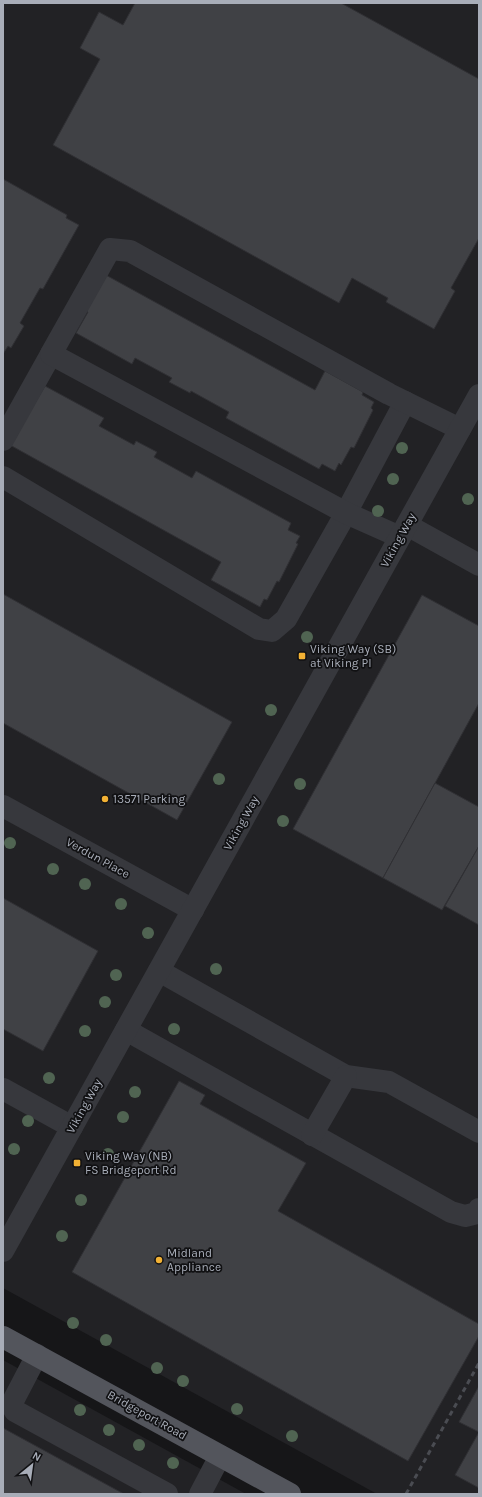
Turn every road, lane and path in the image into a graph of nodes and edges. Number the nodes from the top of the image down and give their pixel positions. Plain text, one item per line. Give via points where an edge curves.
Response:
1 (51, 354) junction
2 (479, 395) edge
3 (405, 402) junction
4 (460, 429) junction
5 (3, 440) edge
6 (3, 477) edge
7 (346, 513) junction
8 (404, 531) junction
9 (479, 565) edge
10 (3, 806) edge
11 (192, 910) junction
12 (159, 971) junction
13 (126, 1030) junction
14 (346, 1076) junction
15 (3, 1089) edge
16 (72, 1127) junction
17 (479, 1132) edge
18 (312, 1135) junction
19 (479, 1209) edge
20 (3, 1251) edge
21 (3, 1337) edge
22 (37, 1355) junction
23 (220, 1456) junction
24 (167, 1494) edge
25 (200, 1494) edge
26 (290, 1494) edge

1 - 3 street via 110,249 130,250
1 - 5 street
1 - 7 street
2 - 4 street, Viking Way
3 - 4 street
3 - 7 street
4 - 8 street, Viking Way
6 - 7 street via 259,629 272,631 286,619
7 - 8 street
8 - 9 street
8 - 11 street, Viking Way
10 - 11 street, Verdun Place
11 - 12 street, Viking Way
12 - 13 street, Viking Way
12 - 14 street
13 - 16 street, Viking Way
13 - 18 street
14 - 17 street via 390,1082
14 - 18 street
15 - 16 street
16 - 20 street, Viking Way
18 - 19 street via 451,1212 465,1216 476,1213
21 - 22 main road, Bridgeport Road
22 - 23 main road, Bridgeport Road
22 - 24 street via 13,1400 12,1406 15,1411
23 - 25 street
23 - 26 main road, Bridgeport Road

